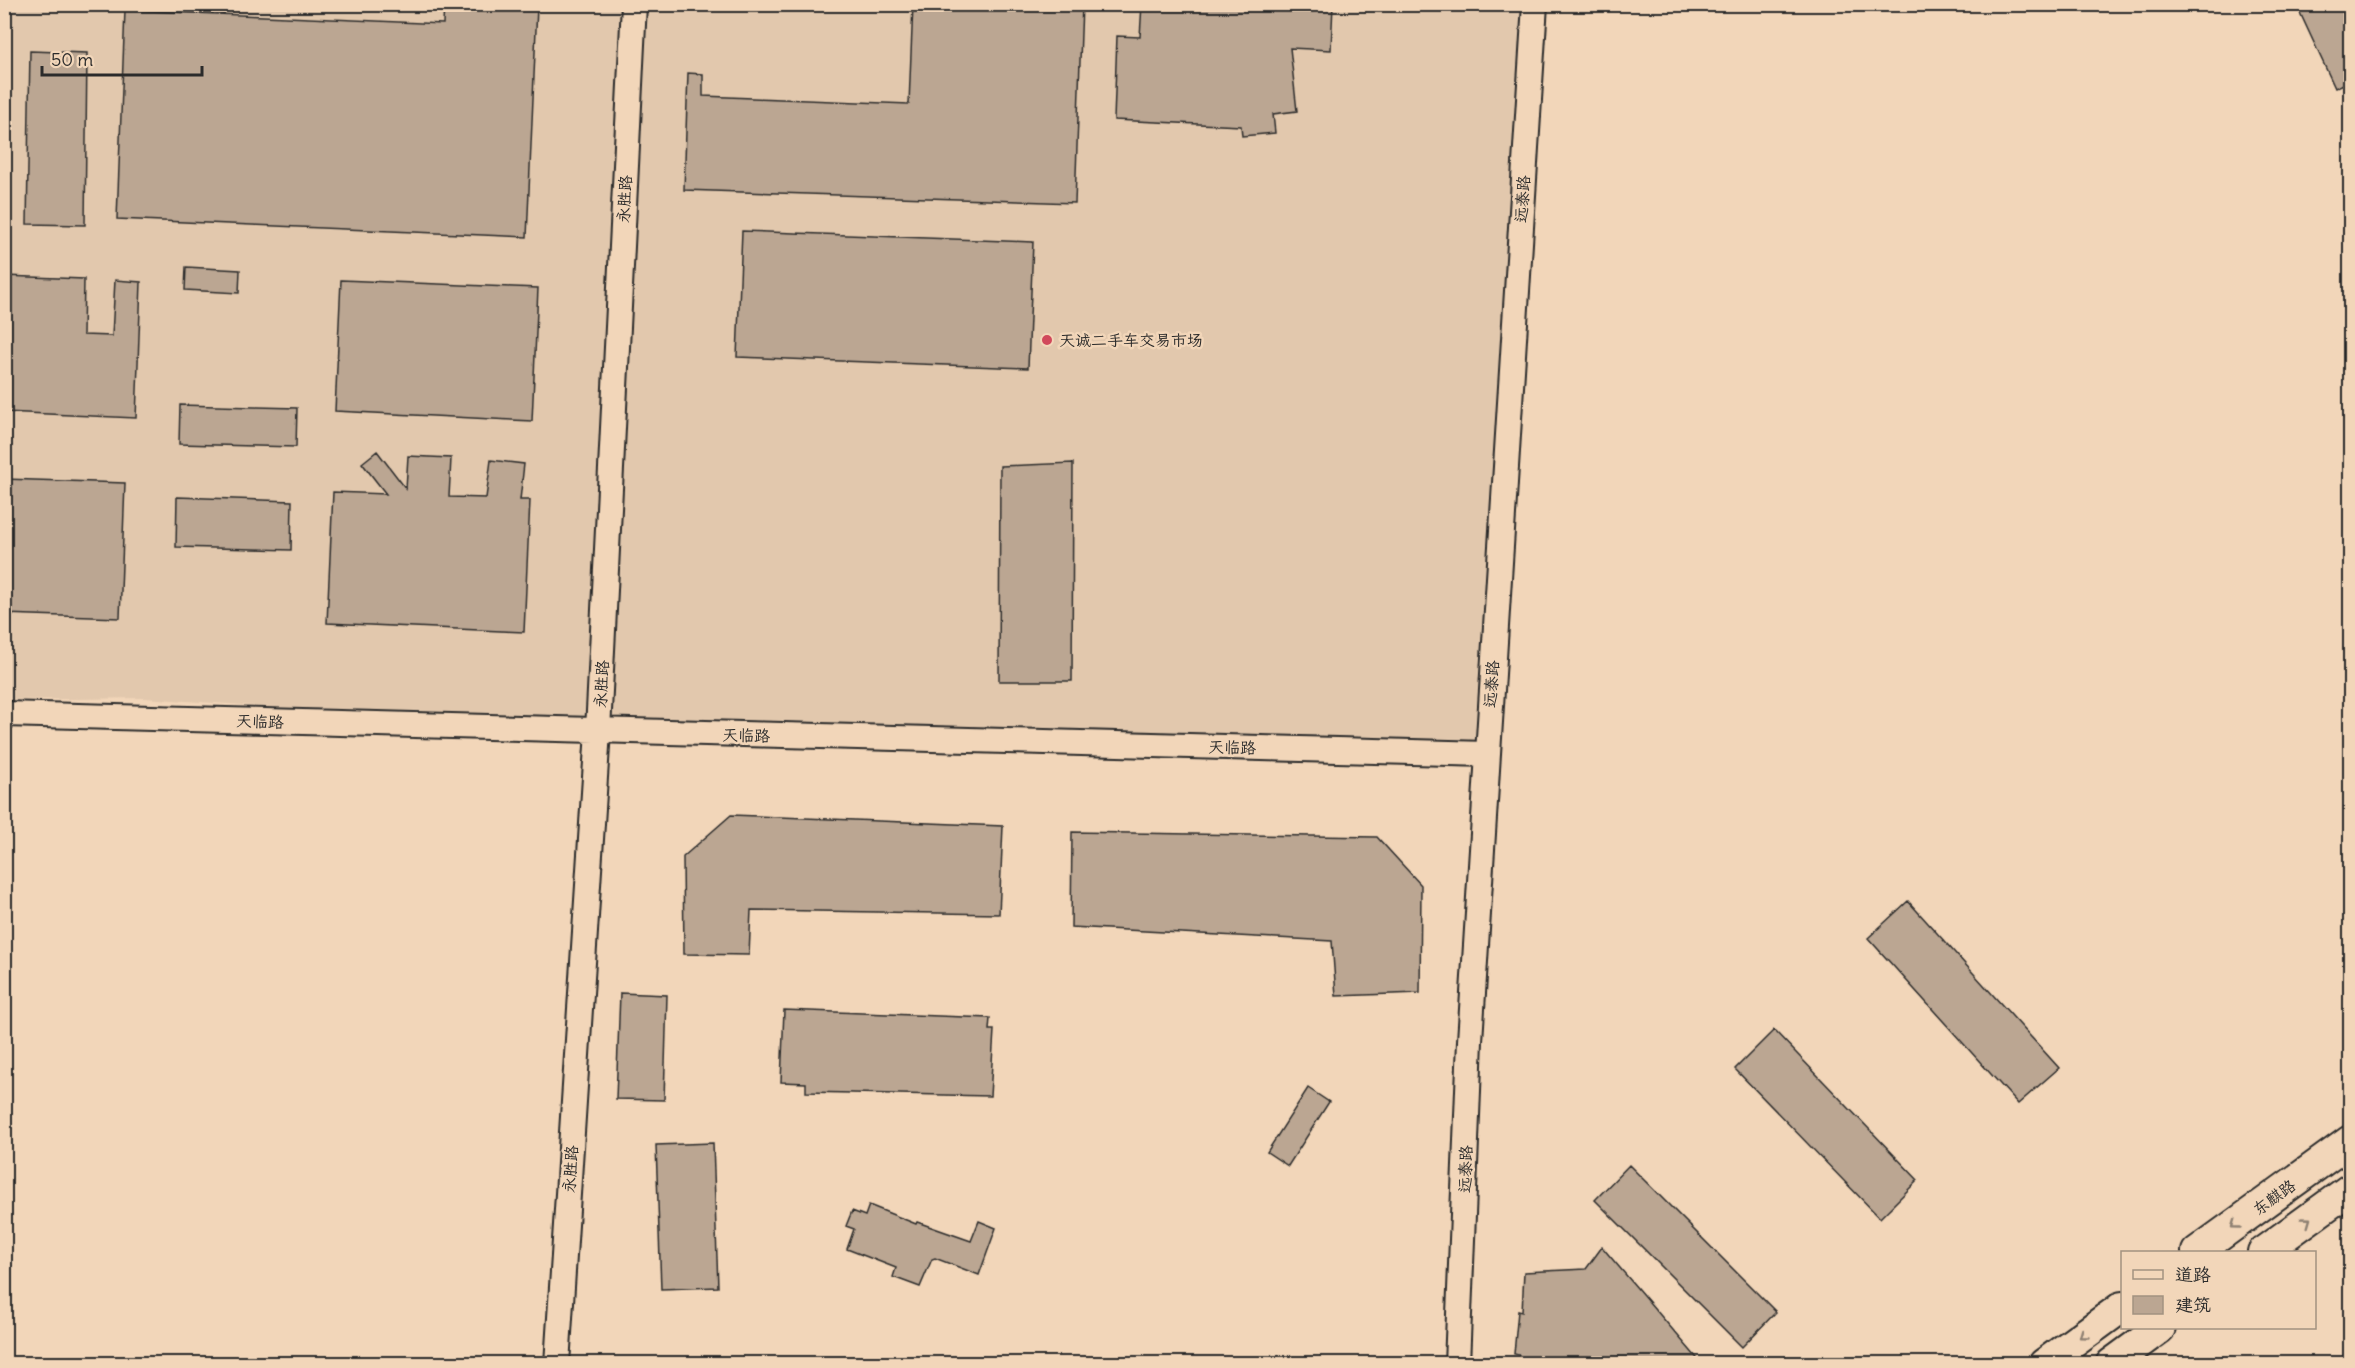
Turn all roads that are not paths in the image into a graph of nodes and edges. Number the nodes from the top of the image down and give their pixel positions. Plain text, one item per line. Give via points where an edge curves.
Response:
1 (634, 4) edge
2 (1535, 4) edge
3 (4, 714) edge
4 (598, 731) junction
5 (1487, 754) junction
6 (2350, 1142) edge
7 (2350, 1189) edge
8 (2199, 1251) edge
9 (2264, 1251) edge
10 (2121, 1308) edge
11 (2159, 1329) edge
12 (557, 1364) edge
13 (1456, 1364) edge
14 (2044, 1364) edge
15 (2111, 1364) edge

1 - 4 street, 永胜路
2 - 5 street, 远泰路
3 - 4 street, 天临路
4 - 5 street, 天临路
4 - 12 street, 永胜路
5 - 13 street, 远泰路
6 -> 8 main road, 东麒路
9 -> 7 main road
10 -> 14 main road
11 - 15 main road

